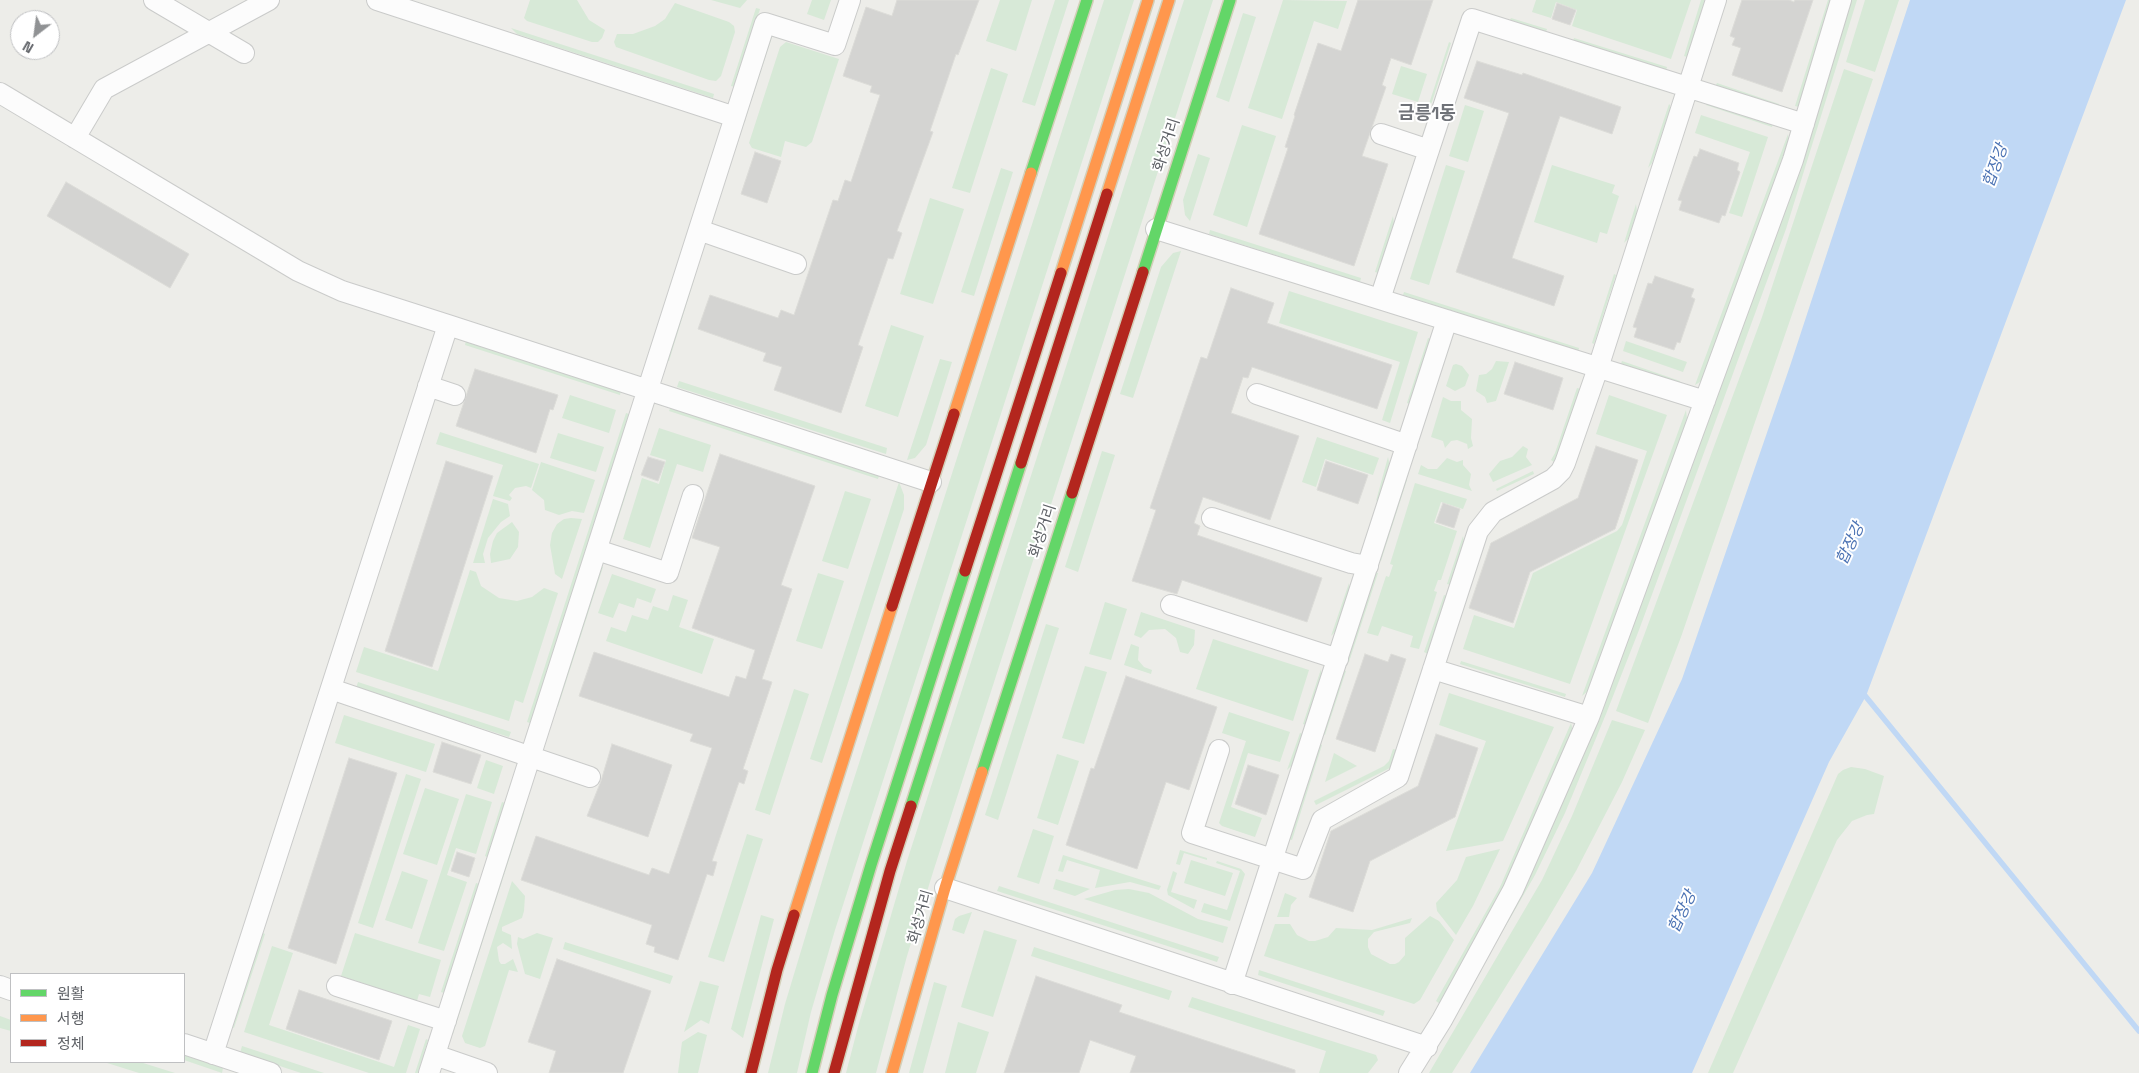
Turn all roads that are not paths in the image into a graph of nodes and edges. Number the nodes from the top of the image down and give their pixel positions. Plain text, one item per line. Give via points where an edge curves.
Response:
1 (154, 0) edge
2 (269, 0) edge
3 (377, 0) edge
4 (850, 0) edge
5 (1087, 0) edge
6 (1148, 0) edge
7 (1169, 0) edge
8 (1230, 0) edge
9 (1716, 0) edge
10 (1841, 0) edge
11 (208, 33) junction
12 (244, 53) dead end
13 (1688, 87) junction
14 (0, 93) edge
15 (735, 117) junction
16 (1804, 124) junction
17 (1381, 134) dead end
18 (75, 138) junction
19 (1429, 150) junction
20 (1156, 229) junction
21 (699, 230) junction
22 (796, 264) dead end
23 (1380, 299) junction
24 (1447, 320) junction
25 (448, 325) junction
26 (1598, 368) junction
27 (428, 386) junction
28 (647, 390) junction
29 (1257, 394) dead end
30 (455, 395) dead end
31 (1705, 402) junction
32 (1406, 444) junction
33 (931, 482) junction
34 (693, 495) dead end
35 (1212, 518) dead end
36 (597, 550) junction
37 (1368, 566) junction
38 (1171, 605) dead end
39 (1338, 660) junction
40 (1433, 669) junction
41 (331, 689) junction
42 (1589, 717) junction
43 (1219, 750) dead end
44 (530, 757) junction
45 (590, 777) dead end
46 (1273, 860) junction
47 (945, 888) junction
48 (1232, 984) junction
49 (337, 986) dead end
50 (446, 1021) junction
51 (185, 1044) edge
52 (1426, 1047) junction
53 (213, 1054) junction
54 (432, 1064) edge
55 (247, 1069) edge
56 (271, 1073) edge
57 (487, 1073) edge
58 (751, 1073) edge
59 (812, 1073) edge
60 (834, 1073) edge
61 (892, 1073) edge
62 (1409, 1073) edge

1 - 11 street
2 - 11 street
3 - 15 street
4 - 15 street via 835,45 765,23
5 - 33 main road
6 - 59 main road via 871,865
7 - 60 main road via 890,871
8 - 20 main road, 화성거리
9 - 13 street
10 - 16 street
11 - 12 street
11 - 18 street via 104,89
13 - 16 street
13 - 19 street via 1472,18
13 - 26 street
14 - 18 street
15 - 21 street
16 - 31 street
17 - 19 street
18 - 25 street via 298,271 342,291
19 - 23 street
20 - 23 street
20 - 47 main road, 화성거리
21 - 22 street
21 - 28 street
23 - 24 street
24 - 26 street
24 - 32 street
25 - 27 street
25 - 28 street
26 - 31 street
26 - 40 street via 1561,471 1553,479 1493,512 1478,531
27 - 30 street
27 - 41 street
28 - 33 street
28 - 36 street
29 - 32 street
31 - 42 street
32 - 37 street
33 - 58 main road via 814,848 777,970
34 - 36 street via 668,573
35 - 37 street
36 - 44 street
37 - 39 street
38 - 39 street
39 - 46 street
40 - 42 street
40 - 46 street via 1398,777 1322,820 1303,869
41 - 44 street
41 - 53 street
42 - 52 street via 1513,890
43 - 46 street via 1192,833
44 - 45 street
44 - 50 street
46 - 48 street
47 - 48 street
47 - 61 main road, 화성거리
48 - 52 street
49 - 50 street
50 - 54 street
51 - 53 street
52 - 62 street
53 - 55 street
54 - 57 street
55 - 56 street

